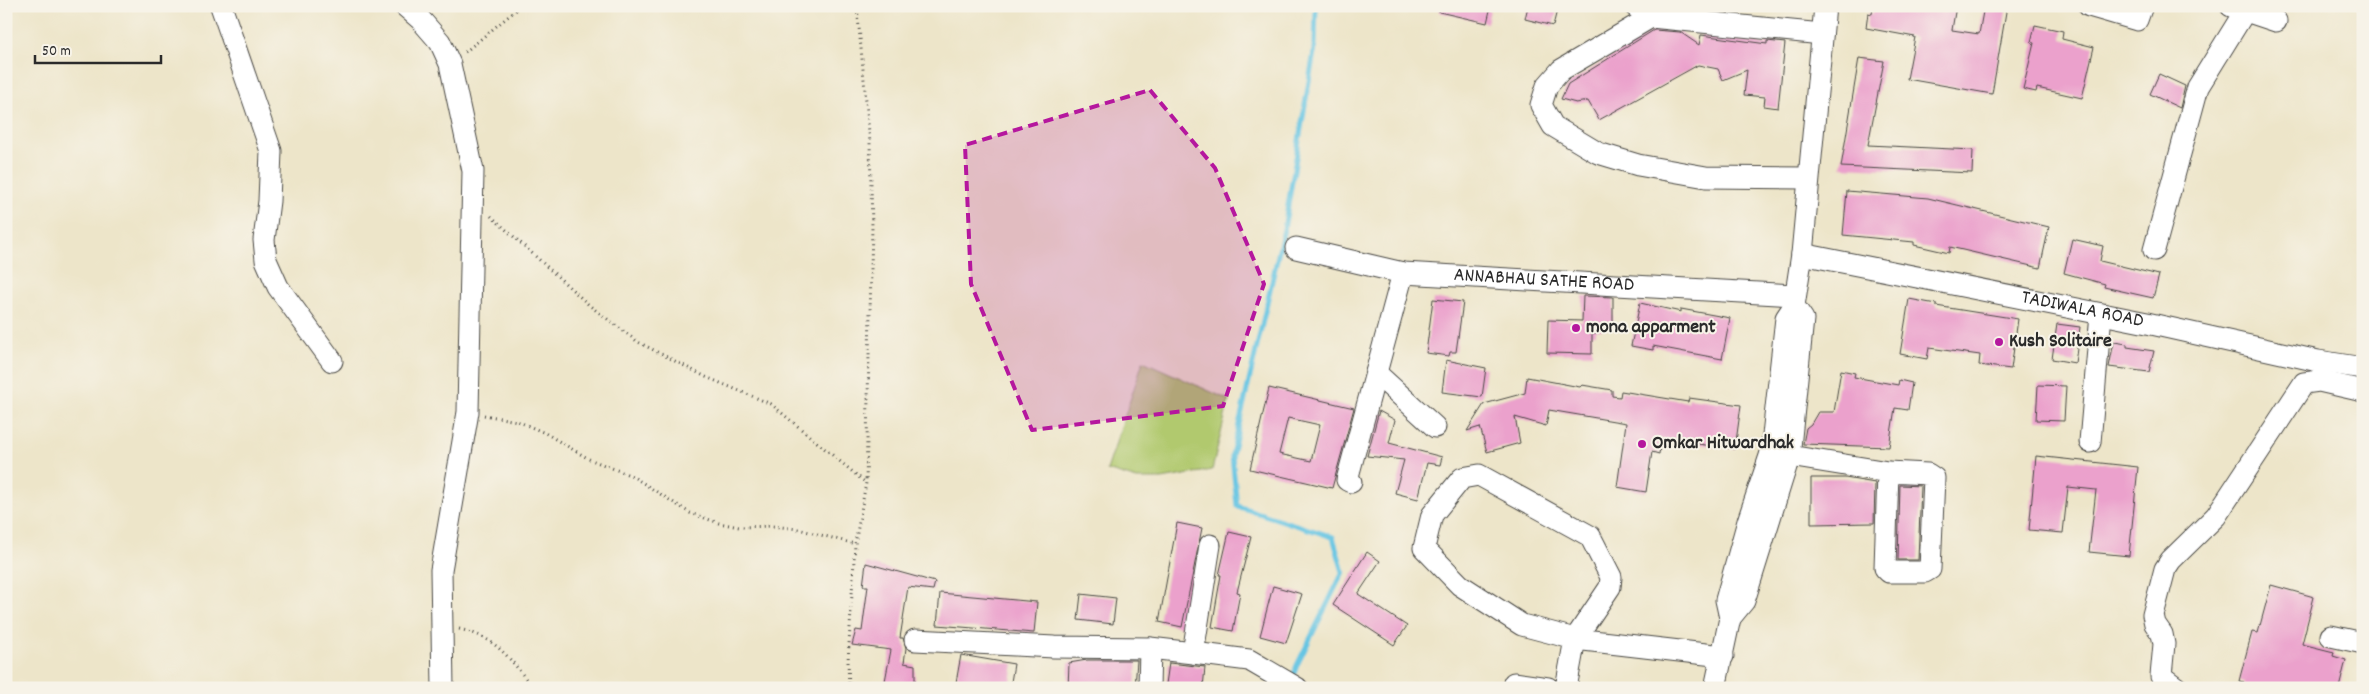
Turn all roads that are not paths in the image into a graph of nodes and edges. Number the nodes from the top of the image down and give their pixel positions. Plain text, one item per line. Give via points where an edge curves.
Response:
1 (221, 6) edge
2 (405, 6) edge
3 (1825, 6) edge
4 (2089, 6) edge
5 (2142, 6) edge
6 (2238, 9) edge
7 (2118, 10) edge
8 (1643, 12) edge
9 (2276, 21) dead end
10 (1822, 34) junction
11 (1808, 178) junction
12 (1296, 248) dead end
13 (2154, 250) dead end
14 (1802, 254) junction
15 (1403, 273) junction
16 (1794, 300) junction
17 (2101, 314) junction
18 (332, 361) dead end
19 (2363, 368) edge
20 (1376, 373) junction
21 (2363, 391) edge
22 (1435, 427) dead end
23 (2090, 442) dead end
24 (1780, 455) junction
25 (1888, 472) junction
26 (1349, 481) dead end
27 (1210, 545) dead end
28 (2331, 636) dead end
29 (1575, 639) junction
30 (914, 640) dead end
31 (2363, 644) edge
32 (1150, 648) junction
33 (1192, 653) junction
34 (1723, 656) junction
35 (1514, 683) dead end
36 (1290, 684) edge
37 (443, 688) edge
38 (1149, 688) edge
39 (1548, 688) edge
40 (1566, 688) edge
41 (1715, 688) edge
42 (2177, 688) edge

1 - 18 street via 271,151 264,240 266,260 278,286
2 - 37 street via 440,42 450,64 473,171 468,412 441,570
3 - 10 street
4 - 7 street
5 - 7 street via 2137,20
6 - 9 street
6 - 13 street via 2198,87
8 - 10 street
8 - 11 street via 1561,70 1547,86 1542,105 1553,126 1598,153 1638,165 1706,177
10 - 11 street
11 - 14 street
12 - 15 street, ANNABHAU SATHE ROAD
14 - 16 street
14 - 17 street, TADIWALA ROAD
15 - 16 street, ANNABHAU SATHE ROAD
15 - 20 street
16 - 24 street via 1803,319 1786,400
17 - 19 street, TADIWALA ROAD
17 - 23 street
20 - 22 street
20 - 26 street
21 - 42 street via 2319,381 2304,383 2216,516 2170,560 2153,615 2164,644 2161,676
24 - 25 street
24 - 34 street via 1755,533 1744,601 1730,618
25 - 25 street via 1884,568 1889,572 1925,572 1930,569 1934,478 1928,474
27 - 33 street
28 - 31 street
29 - 29 street via 1522,625 1460,586 1424,548 1432,514 1462,478 1479,475 1590,536 1611,577 1610,587
29 - 34 street
29 - 40 street
30 - 32 street
32 - 33 street
32 - 38 street
33 - 36 street via 1249,660
34 - 41 street
35 - 39 street

